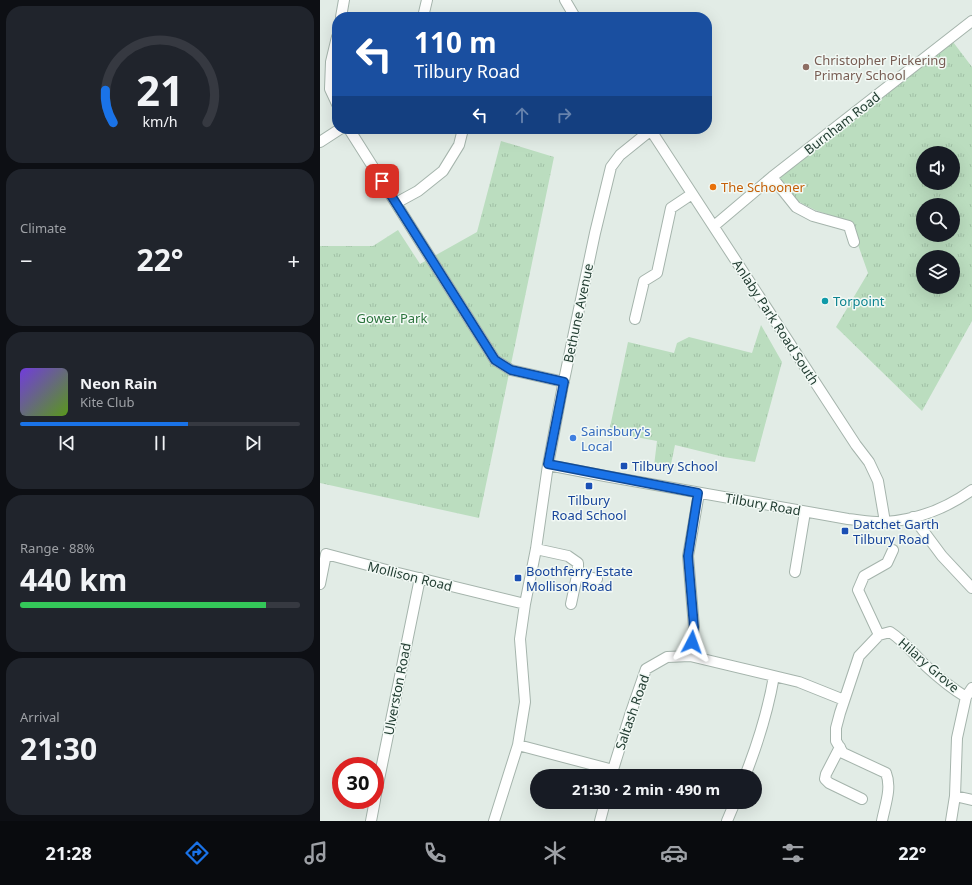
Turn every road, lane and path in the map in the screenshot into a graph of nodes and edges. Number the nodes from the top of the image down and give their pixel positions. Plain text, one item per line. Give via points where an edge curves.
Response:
1 (344, 0) edge
2 (427, 0) edge
3 (565, 0) edge
4 (342, 12) edge
5 (424, 12) edge
6 (572, 12) edge
7 (972, 21) edge
8 (332, 58) edge
9 (332, 93) edge
10 (332, 134) edge
11 (352, 134) edge
12 (462, 134) edge
13 (646, 134) edge
14 (654, 134) edge
15 (320, 142) edge
16 (772, 177) junction
17 (692, 194) junction
18 (396, 203) junction
19 (714, 226) junction
20 (854, 242) dead end
21 (635, 319) dead end
22 (564, 382) junction
23 (548, 464) junction
24 (972, 490) edge
25 (698, 493) junction
26 (805, 512) junction
27 (913, 517) junction
28 (885, 522) junction
29 (536, 549) junction
30 (893, 550) dead end
31 (323, 553) edge
32 (794, 572) dead end
33 (577, 576) junction
34 (420, 578) junction
35 (597, 579) dead end
36 (320, 584) edge
37 (972, 588) edge
38 (525, 604) junction
39 (571, 604) dead end
40 (879, 635) junction
41 (690, 656) junction
42 (774, 676) junction
43 (972, 688) edge
44 (966, 696) junction
45 (844, 700) junction
46 (518, 745) junction
47 (840, 748) junction
48 (384, 757) edge
49 (599, 769) edge
50 (613, 769) edge
51 (748, 769) edge
52 (955, 796) junction
53 (862, 799) dead end
54 (972, 800) edge
55 (373, 809) edge
56 (603, 809) edge
57 (732, 809) edge
58 (371, 821) edge
59 (494, 821) edge
60 (600, 821) edge
61 (727, 821) edge
62 (882, 821) edge
63 (951, 821) edge

1 - 4 street
2 - 5 street
3 - 6 street
7 - 16 street, Burnham Road
8 - 9 street
10 - 15 street
11 - 18 street
12 - 18 street via 459,145 443,171 418,191
13 - 22 street, Bethune Avenue via 620,155 611,167
14 - 17 street, Anlaby Park Road South
16 - 19 street, Burnham Road
16 - 20 street via 796,207 813,216 849,226
17 - 19 street, Anlaby Park Road South
17 - 21 street via 671,208 657,273 644,281
18 - 22 street via 495,360 511,370
19 - 28 street, Anlaby Park Road South via 869,462 878,481
22 - 23 street, Bethune Avenue
23 - 25 street, Tilbury Road
23 - 29 street, Bethune Avenue
24 - 27 street, Tilbury Road via 960,499 928,514
25 - 26 street, Tilbury Road
25 - 41 street via 688,556 694,627
26 - 28 street, Tilbury Road
26 - 32 street
27 - 28 street, Tilbury Road
27 - 37 street via 942,556
29 - 33 street via 568,556 578,563
29 - 38 street, Bethune Avenue
30 - 40 street via 887,563 864,576 858,590
31 - 34 street, Mollison Road
31 - 36 street, Mollison Road
33 - 35 street
33 - 39 street
34 - 38 street, Mollison Road
34 - 48 street, Ulverston Road
38 - 46 street, Bethune Avenue via 520,639 525,702
40 - 44 street, Hilary Grove via 890,632 900,639 953,689
40 - 45 street via 859,656
41 - 42 street, Saltash Road
41 - 50 street, Saltash Road via 667,657 646,669
42 - 45 street, Saltash Road via 799,682
42 - 51 street via 769,704
43 - 44 street
44 - 52 street via 957,738
45 - 47 street via 836,728 836,740
46 - 49 street
46 - 59 street, Bethune Avenue
47 - 53 street via 825,779
47 - 62 street via 843,753 886,773 889,781
52 - 54 street
52 - 63 street
55 - 58 street, Ulverston Road
56 - 60 street
57 - 61 street

